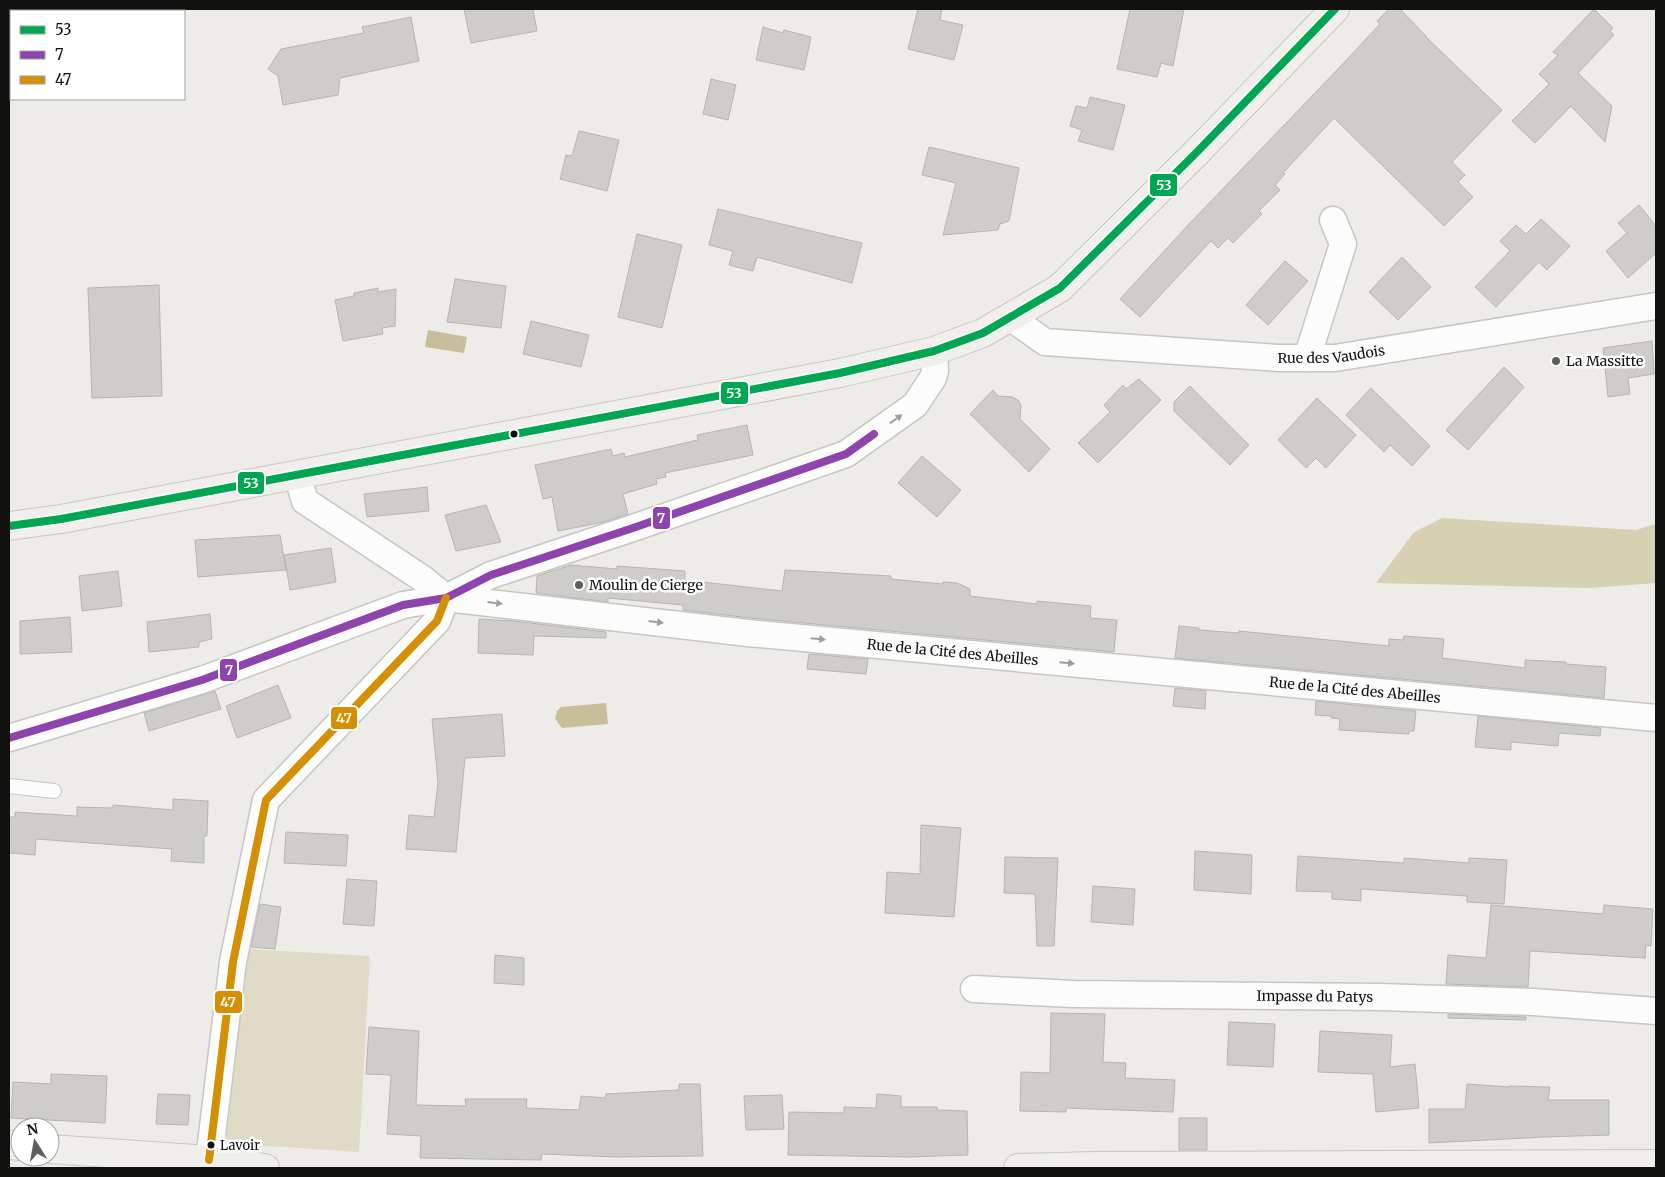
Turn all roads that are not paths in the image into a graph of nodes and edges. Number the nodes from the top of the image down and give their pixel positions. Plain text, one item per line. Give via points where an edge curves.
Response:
1 (1335, 9) edge
2 (1333, 220) dead end
3 (1656, 306) edge
4 (1010, 317) junction
5 (934, 352) junction
6 (1307, 358) junction
7 (297, 475) junction
8 (9, 526) edge
9 (446, 598) junction
10 (1656, 718) edge
11 (9, 738) edge
12 (9, 786) edge
13 (54, 790) dead end
14 (974, 989) dead end
15 (1656, 1011) edge
16 (60, 1149) edge
17 (208, 1160) junction
18 (1656, 1164) edge
19 (1131, 1167) edge
20 (265, 1168) edge
21 (1018, 1168) edge

1 - 4 main road via 1060,288
2 - 6 street via 1343,244
3 - 6 street, Rue des Vaudois via 1335,358
4 - 5 main road via 983,333
4 - 6 street, Rue des Vaudois via 1045,342
5 - 7 main road
9 -> 5 street via 491,575 846,454 915,405 933,378
7 - 8 main road
7 - 9 street via 305,501 423,578
9 -> 10 street, Rue de la Cité des Abeilles via 757,634
9 - 11 street via 403,605 202,680
9 - 17 street via 437,621 266,800 233,962
12 - 13 lane
14 - 15 street, Impasse du Patys via 1073,994 1533,1002
16 - 17 main road
17 - 20 main road
18 - 19 main road
19 - 21 main road

